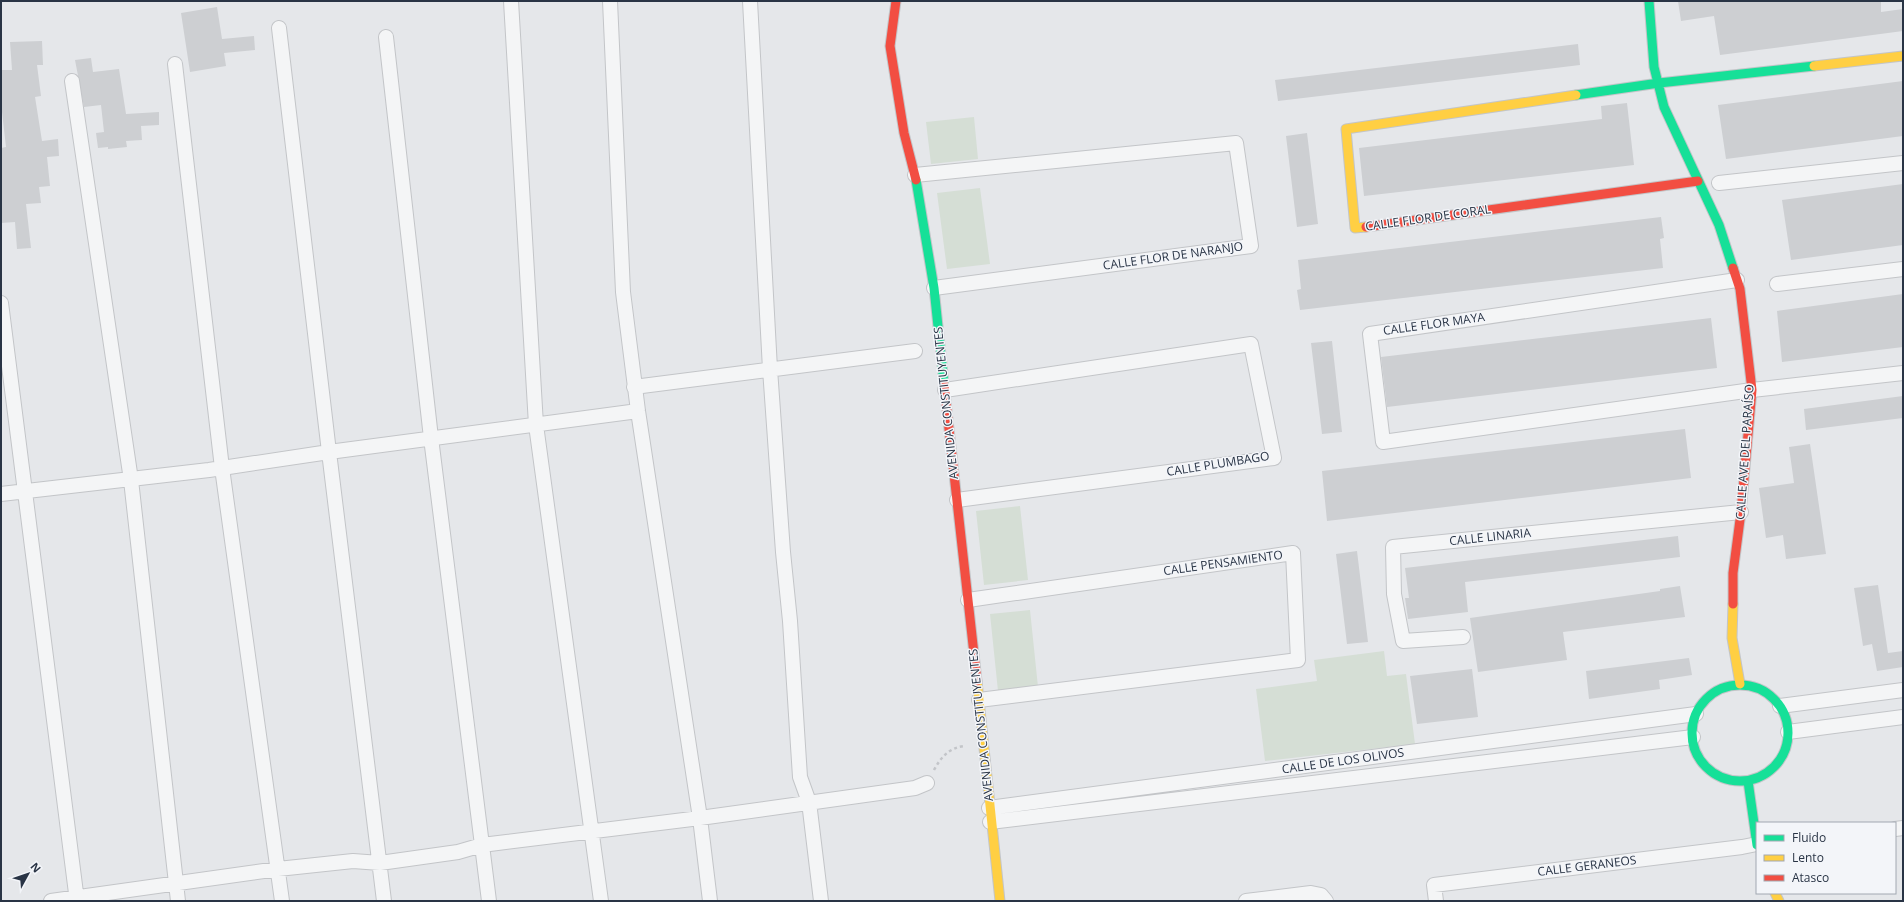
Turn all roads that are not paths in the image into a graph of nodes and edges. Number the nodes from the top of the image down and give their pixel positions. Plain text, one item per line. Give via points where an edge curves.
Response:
1 (511, 1) edge
2 (610, 1) edge
3 (750, 1) edge
4 (896, 1) edge
5 (1648, 1) edge
6 (279, 28) dead end
7 (386, 36) dead end
8 (1903, 56) edge
9 (175, 64) dead end
10 (72, 81) dead end
11 (1659, 83) junction
12 (1903, 164) edge
13 (915, 175) junction
14 (1698, 182) junction
15 (1719, 183) dead end
16 (1903, 268) edge
17 (1737, 280) junction
18 (1777, 284) dead end
19 (934, 288) junction
20 (1, 303) edge
21 (915, 351) dead end
22 (770, 369) junction
23 (1903, 373) edge
24 (634, 387) junction
25 (945, 390) junction
26 (1752, 390) junction
27 (638, 411) junction
28 (536, 425) junction
29 (432, 438) junction
30 (329, 452) junction
31 (222, 468) junction
32 (131, 480) junction
33 (25, 491) junction
34 (1, 494) edge
35 (957, 500) junction
36 (1741, 512) junction
37 (968, 600) junction
38 (1463, 637) dead end
39 (1740, 684) junction
40 (1903, 690) edge
41 (979, 700) junction
42 (1780, 706) junction
43 (1696, 714) junction
44 (1903, 717) edge
45 (1788, 732) junction
46 (1693, 737) junction
47 (1748, 781) junction
48 (926, 783) road end
49 (809, 802) junction
50 (990, 815) junction
51 (700, 818) junction
52 (592, 831) junction
53 (1756, 837) edge
54 (1756, 844) edge
55 (482, 845) junction
56 (380, 863) junction
57 (278, 868) junction
58 (176, 884) junction
59 (77, 899) edge
60 (51, 901) edge
61 (178, 901) edge
62 (282, 901) edge
63 (384, 901) edge
64 (489, 901) edge
65 (601, 901) edge
66 (710, 901) edge
67 (821, 901) edge
68 (1000, 901) edge
69 (1246, 901) edge
70 (1326, 901) edge
71 (1436, 901) edge

1 - 28 street
2 - 24 street via 623,292
3 - 22 street
4 - 13 street, AVENIDA CONSTITUYENTES via 890,46 904,133
5 - 11 street, CALLE AVE DEL PARAÍSO via 1654,67
6 - 30 street
7 - 29 street
8 - 11 street
9 - 31 street
10 - 32 street
11 - 14 street, CALLE AVE DEL PARAÍSO via 1664,107
11 - 14 street, CALLE FLOR DE CORAL via 1346,129 1355,228
12 - 15 street
13 - 19 street, AVENIDA CONSTITUYENTES
13 - 19 street, CALLE FLOR DE NARANJO via 1236,143 1251,246
14 - 17 street, CALLE AVE DEL PARAÍSO via 1719,225
16 - 18 street
17 - 26 street, CALLE AVE DEL PARAÍSO
17 - 26 street, CALLE FLOR MAYA via 1370,334 1383,442
19 - 25 street, AVENIDA CONSTITUYENTES
20 - 33 street
21 - 22 street
22 - 24 street
22 - 49 street via 800,777
23 - 26 street
24 - 27 street
25 - 35 street, AVENIDA CONSTITUYENTES
25 - 35 street, CALLE PLUMBAGO via 1251,344 1274,458
26 - 36 street, CALLE AVE DEL PARAÍSO
27 - 28 street
27 - 51 street
28 - 29 street
28 - 52 street
29 - 30 street
29 - 55 street
30 - 31 street
30 - 56 street
31 - 32 street
31 - 57 street
32 - 33 street
32 - 58 street
33 - 34 street
33 - 59 street
35 - 37 street, AVENIDA CONSTITUYENTES
36 - 38 street, CALLE LINARIA via 1393,547 1394,594 1403,641
36 - 39 street, CALLE AVE DEL PARAÍSO via 1733,573 1732,638
37 - 41 street, AVENIDA CONSTITUYENTES
37 - 41 street, CALLE PENSAMIENTO via 1293,553 1298,660
39 - 42 street via 1758,688 1775,699
39 - 43 street via 1723,687 1708,696
40 - 42 street
41 - 50 street, AVENIDA CONSTITUYENTES
42 - 45 street via 1789,727
43 - 46 street via 1692,727
43 - 50 street, CALLE DE LOS OLIVOS
44 - 45 street
45 - 47 street via 1788,744 1777,765 1764,776
46 - 47 street via 1698,758 1710,771 1722,778 1739,782
46 - 50 street, CALLE DE LOS OLIVOS
47 - 53 street
48 - 49 street via 915,788
49 - 51 street
49 - 67 street
50 - 68 street, AVENIDA CONSTITUYENTES
51 - 52 street
51 - 66 street
52 - 55 street
52 - 65 street
54 - 71 street, CALLE GERANEOS via 1434,885
55 - 56 street via 458,852
55 - 64 street
56 - 57 street via 353,861
56 - 63 street
57 - 58 street
57 - 62 street
58 - 59 street
58 - 61 street
59 - 60 street
69 - 70 street via 1311,893 1321,896

